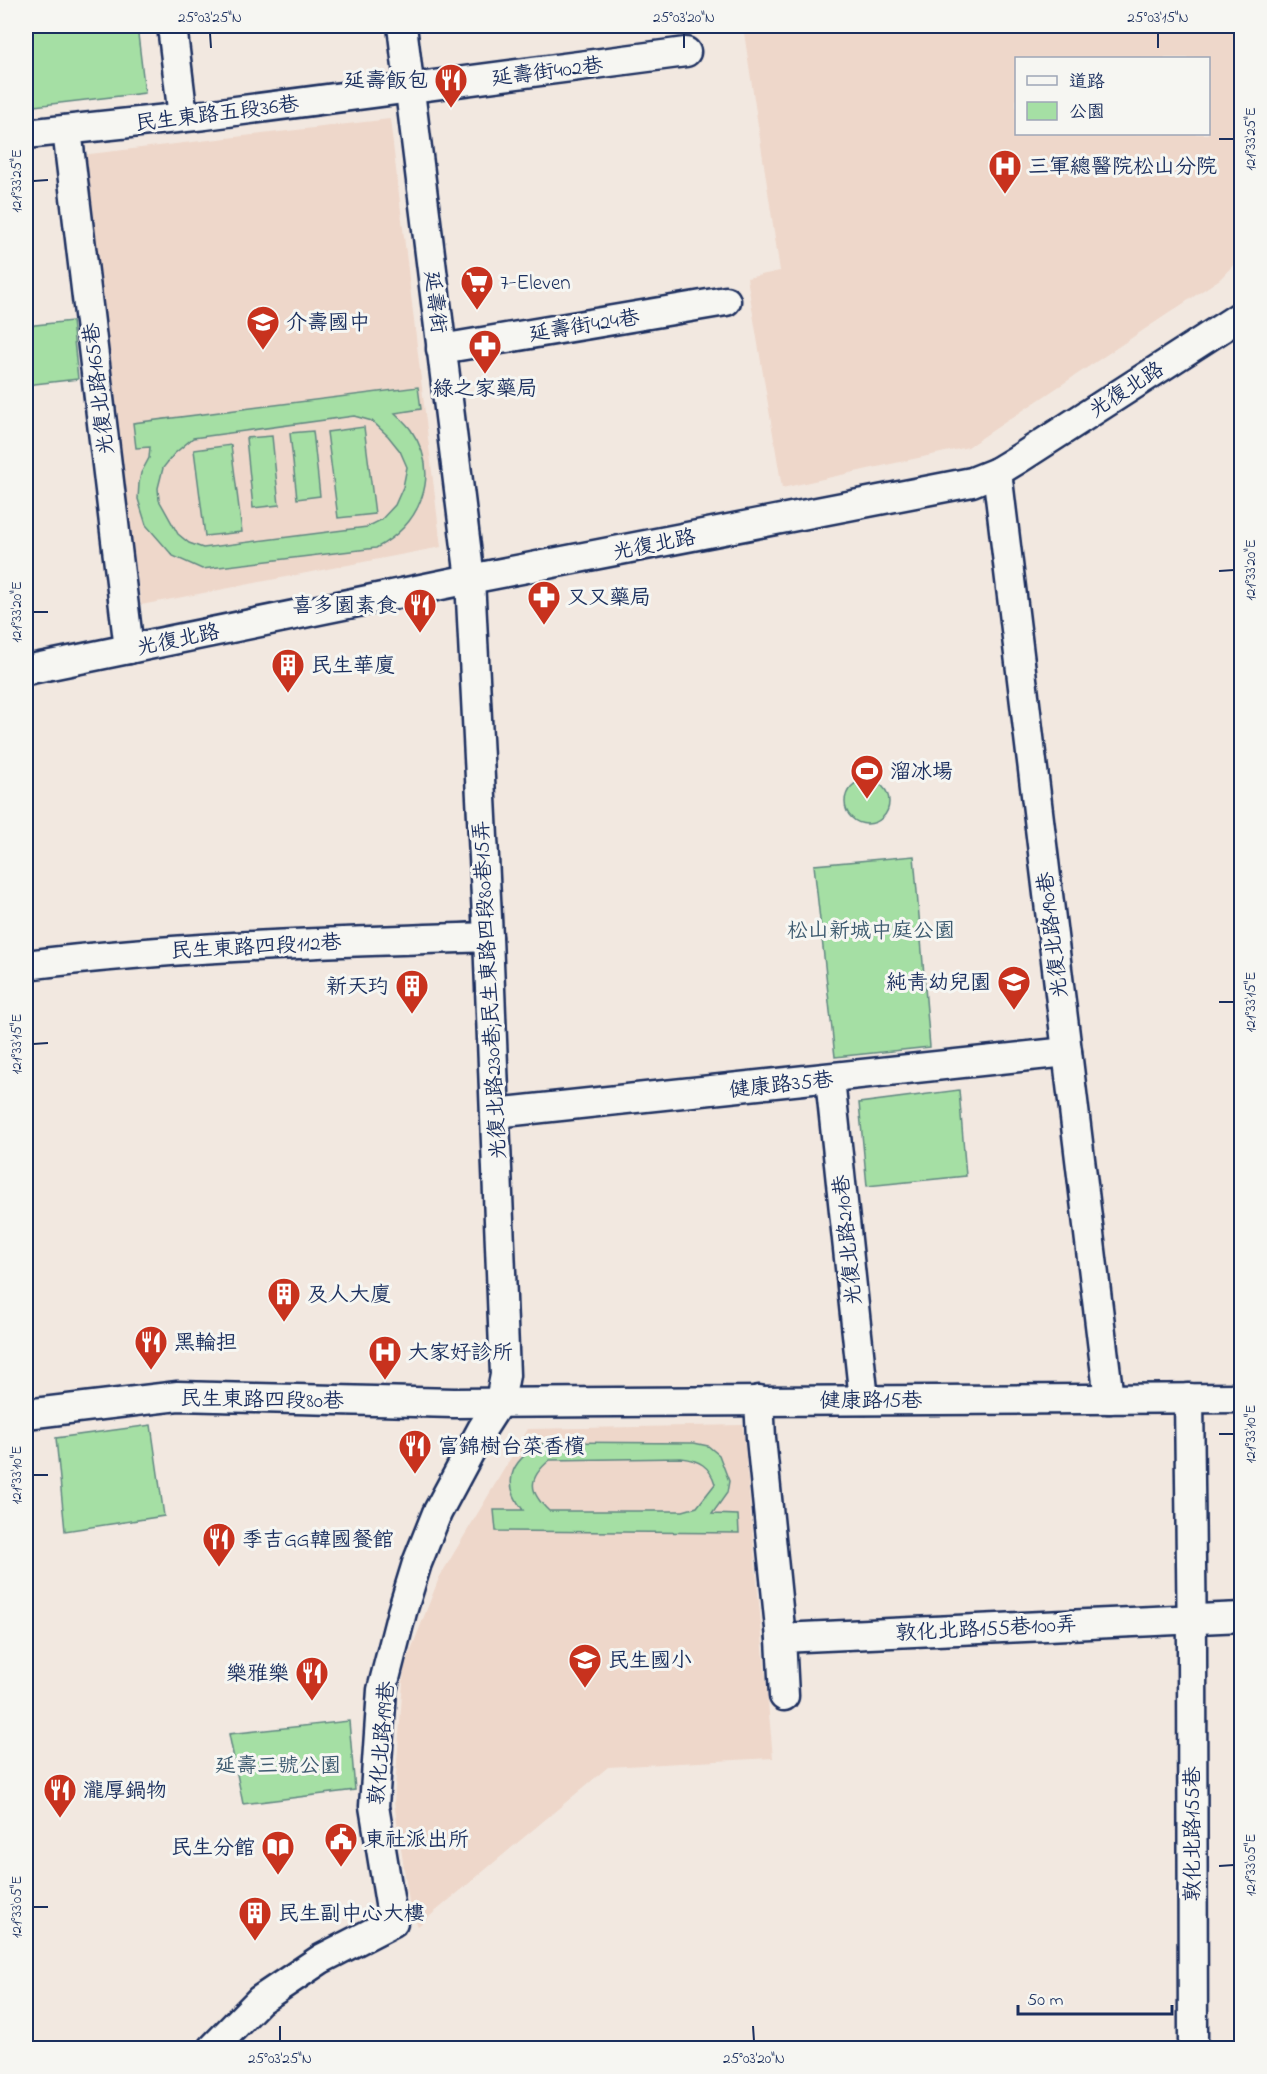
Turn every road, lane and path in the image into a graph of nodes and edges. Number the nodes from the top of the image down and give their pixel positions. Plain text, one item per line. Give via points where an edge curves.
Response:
1 (172, 26) edge
2 (402, 26) edge
3 (686, 52) dead end
4 (408, 89) junction
5 (183, 117) junction
6 (67, 130) junction
7 (26, 134) edge
8 (726, 301) dead end
9 (1242, 315) edge
10 (441, 349) junction
11 (997, 472) junction
12 (470, 579) junction
13 (129, 649) junction
14 (26, 670) edge
15 (488, 937) junction
16 (26, 965) edge
17 (1067, 1052) junction
18 (830, 1079) junction
19 (495, 1113) junction
20 (1189, 1398) junction
21 (1242, 1398) edge
22 (1109, 1399) junction
23 (759, 1400) junction
24 (864, 1400) junction
25 (500, 1401) junction
26 (26, 1414) edge
27 (1242, 1617) edge
28 (1191, 1619) junction
29 (781, 1638) junction
30 (784, 1696) dead end
31 (213, 2049) edge
32 (1193, 2049) edge

1 - 5 street
2 - 4 street, 延壽街
3 - 4 street, 延壽街402巷
4 - 5 street, 民生東路五段36巷
4 - 10 street, 延壽街
5 - 6 street, 民生東路五段36巷
6 - 7 street, 民生東路五段36巷
6 - 13 street, 光復北路165巷
8 - 10 street, 延壽街424巷
9 - 11 street, 光復北路
10 - 12 street, 延壽街
11 - 12 street, 光復北路 via 972,482
11 - 17 street, 光復北路190巷
12 - 13 street, 光復北路
12 - 15 street, 光復北路230巷;民生東路四段80巷15弄
13 - 14 street, 光復北路
15 - 16 street, 民生東路四段112巷 via 214,948
15 - 19 street, 光復北路230巷;民生東路四段80巷15弄
17 - 18 street, 健康路35巷
17 - 22 street, 光復北路190巷
18 - 19 street, 健康路35巷
18 - 24 street, 光復北路210巷
19 - 25 street, 光復北路230巷;民生東路四段80巷15弄 via 505,1367
20 - 21 street, 健康路15巷
20 - 22 street, 健康路15巷
20 - 28 street, 敦化北路155巷
22 - 24 street, 健康路15巷
23 - 24 street, 健康路15巷
23 - 25 street, 健康路15巷
23 - 29 street
25 - 26 street, 民生東路四段80巷 via 178,1396
25 - 31 street, 敦化北路199巷 via 437,1513 417,1563 382,1690 374,1806 393,1922 321,1959 260,2000
27 - 28 street
28 - 29 street, 敦化北路155巷100弄
28 - 32 street, 敦化北路155巷
29 - 30 street

